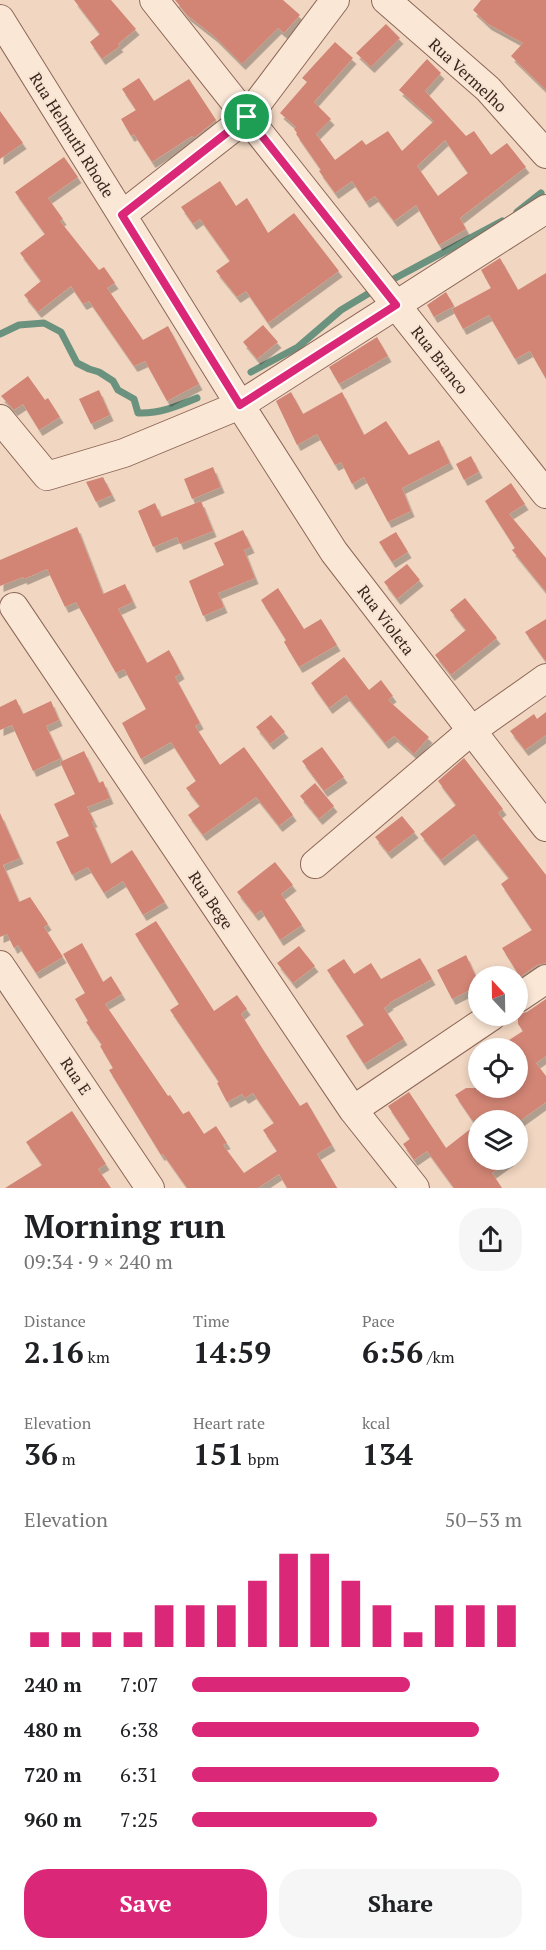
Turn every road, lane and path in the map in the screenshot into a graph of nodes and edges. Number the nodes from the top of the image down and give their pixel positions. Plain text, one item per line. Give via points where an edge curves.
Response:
1 (154, 0) edge
2 (335, 0) edge
3 (386, 0) edge
4 (0, 19) edge
5 (247, 117) junction
6 (546, 154) edge
7 (546, 209) edge
8 (122, 215) junction
9 (396, 305) junction
10 (240, 405) junction
11 (0, 418) edge
12 (546, 494) edge
13 (14, 607) dead end
14 (546, 678) edge
15 (471, 731) junction
16 (546, 826) edge
17 (315, 864) dead end
18 (0, 966) edge
19 (546, 979) edge
20 (528, 991) edge
21 (477, 1026) edge
22 (352, 1110) junction
23 (150, 1188) edge
24 (414, 1188) edge

1 - 5 street, Rua Branco
2 - 5 street
3 - 6 street, Rua Vermelho via 488,89
4 - 8 street, Rua Helmuth Rhode
5 - 8 street
5 - 9 street, Rua Branco
7 - 9 street
8 - 10 street, Rua Helmuth Rhode
9 - 10 street
9 - 12 street, Rua Branco
10 - 11 street via 124,453 47,476
10 - 15 street, Rua Violeta via 334,552
13 - 22 street, Rua Bege
14 - 15 street
15 - 16 street, Rua Violeta
15 - 17 street
18 - 23 street, Rua E
19 - 20 street
21 - 22 street
22 - 24 street, Rua Bege

